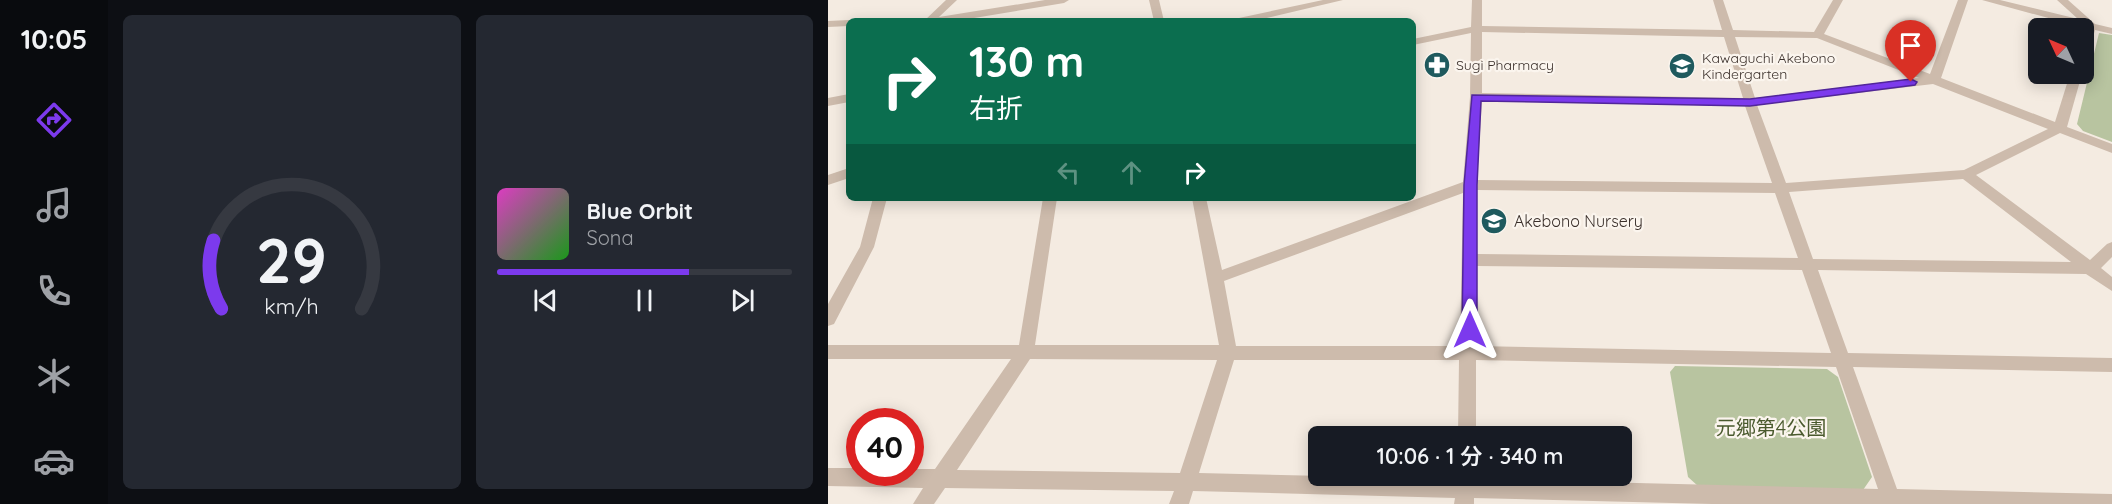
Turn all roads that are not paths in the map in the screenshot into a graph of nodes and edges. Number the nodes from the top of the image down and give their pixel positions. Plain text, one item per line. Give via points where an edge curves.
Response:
1 (952, 0) edge
2 (1064, 0) edge
3 (1154, 0) edge
4 (1279, 0) edge
5 (1338, 0) edge
6 (1477, 0) edge
7 (1718, 0) edge
8 (1838, 0) edge
9 (1963, 0) edge
10 (1987, 0) edge
11 (2062, 0) edge
12 (1277, 14) junction
13 (933, 18) edge
14 (954, 18) edge
15 (1158, 18) edge
16 (1255, 18) edge
17 (2059, 18) edge
18 (2082, 18) edge
19 (846, 23) edge
20 (828, 24) edge
21 (2094, 27) edge
22 (1476, 29) junction
23 (2112, 31) edge
24 (1730, 33) junction
25 (1818, 35) junction
26 (1416, 41) edge
27 (1934, 80) junction
28 (2073, 84) edge
29 (1476, 97) junction
30 (846, 99) edge
31 (828, 102) edge
32 (1750, 102) junction
33 (2060, 128) junction
34 (2112, 148) edge
35 (846, 174) edge
36 (1966, 174) junction
37 (828, 180) edge
38 (1470, 185) junction
39 (1782, 188) junction
40 (879, 201) edge
41 (1050, 201) edge
42 (1200, 201) edge
43 (2112, 248) edge
44 (1470, 260) junction
45 (1809, 263) junction
46 (2091, 268) junction
47 (1216, 278) junction
48 (2112, 285) edge
49 (828, 319) edge
50 (828, 352) edge
51 (1026, 352) junction
52 (1228, 353) junction
53 (1470, 353) junction
54 (1841, 360) junction
55 (2112, 365) edge
56 (1467, 426) edge
57 (828, 477) edge
58 (940, 480) junction
59 (1186, 483) junction
60 (1465, 490) edge
61 (1892, 501) edge
62 (923, 504) edge
63 (1179, 504) edge
64 (2112, 504) edge

1 - 13 street
2 - 14 street
3 - 15 street
4 - 12 street
5 - 12 street
6 - 22 street
7 - 24 street
8 - 25 street
9 - 27 street
10 - 17 street
11 - 18 street
12 - 16 street
19 - 20 street
21 - 23 street
22 - 24 street
22 - 26 street
22 - 29 street
24 - 25 street
24 - 32 street
25 - 27 street
27 - 32 street
27 - 33 street
28 - 33 street
29 - 32 street
29 - 38 street
30 - 31 street
32 - 39 street
33 - 34 street
33 - 36 street
35 - 37 street
36 - 39 street
36 - 46 street
38 - 39 street
38 - 44 street
38 - 47 street
39 - 45 street
40 - 49 street via 867,247
41 - 51 street
42 - 47 street
43 - 46 street
44 - 45 street
44 - 53 street
45 - 46 street
45 - 54 street
46 - 48 street
47 - 52 street
50 - 51 street
51 - 52 street
51 - 58 street
52 - 53 street
52 - 59 street
53 - 54 street
53 - 56 street
54 - 55 street
54 - 61 street
57 - 58 street
58 - 59 street
58 - 62 street
59 - 60 street
59 - 63 street
60 - 61 street
61 - 64 street

